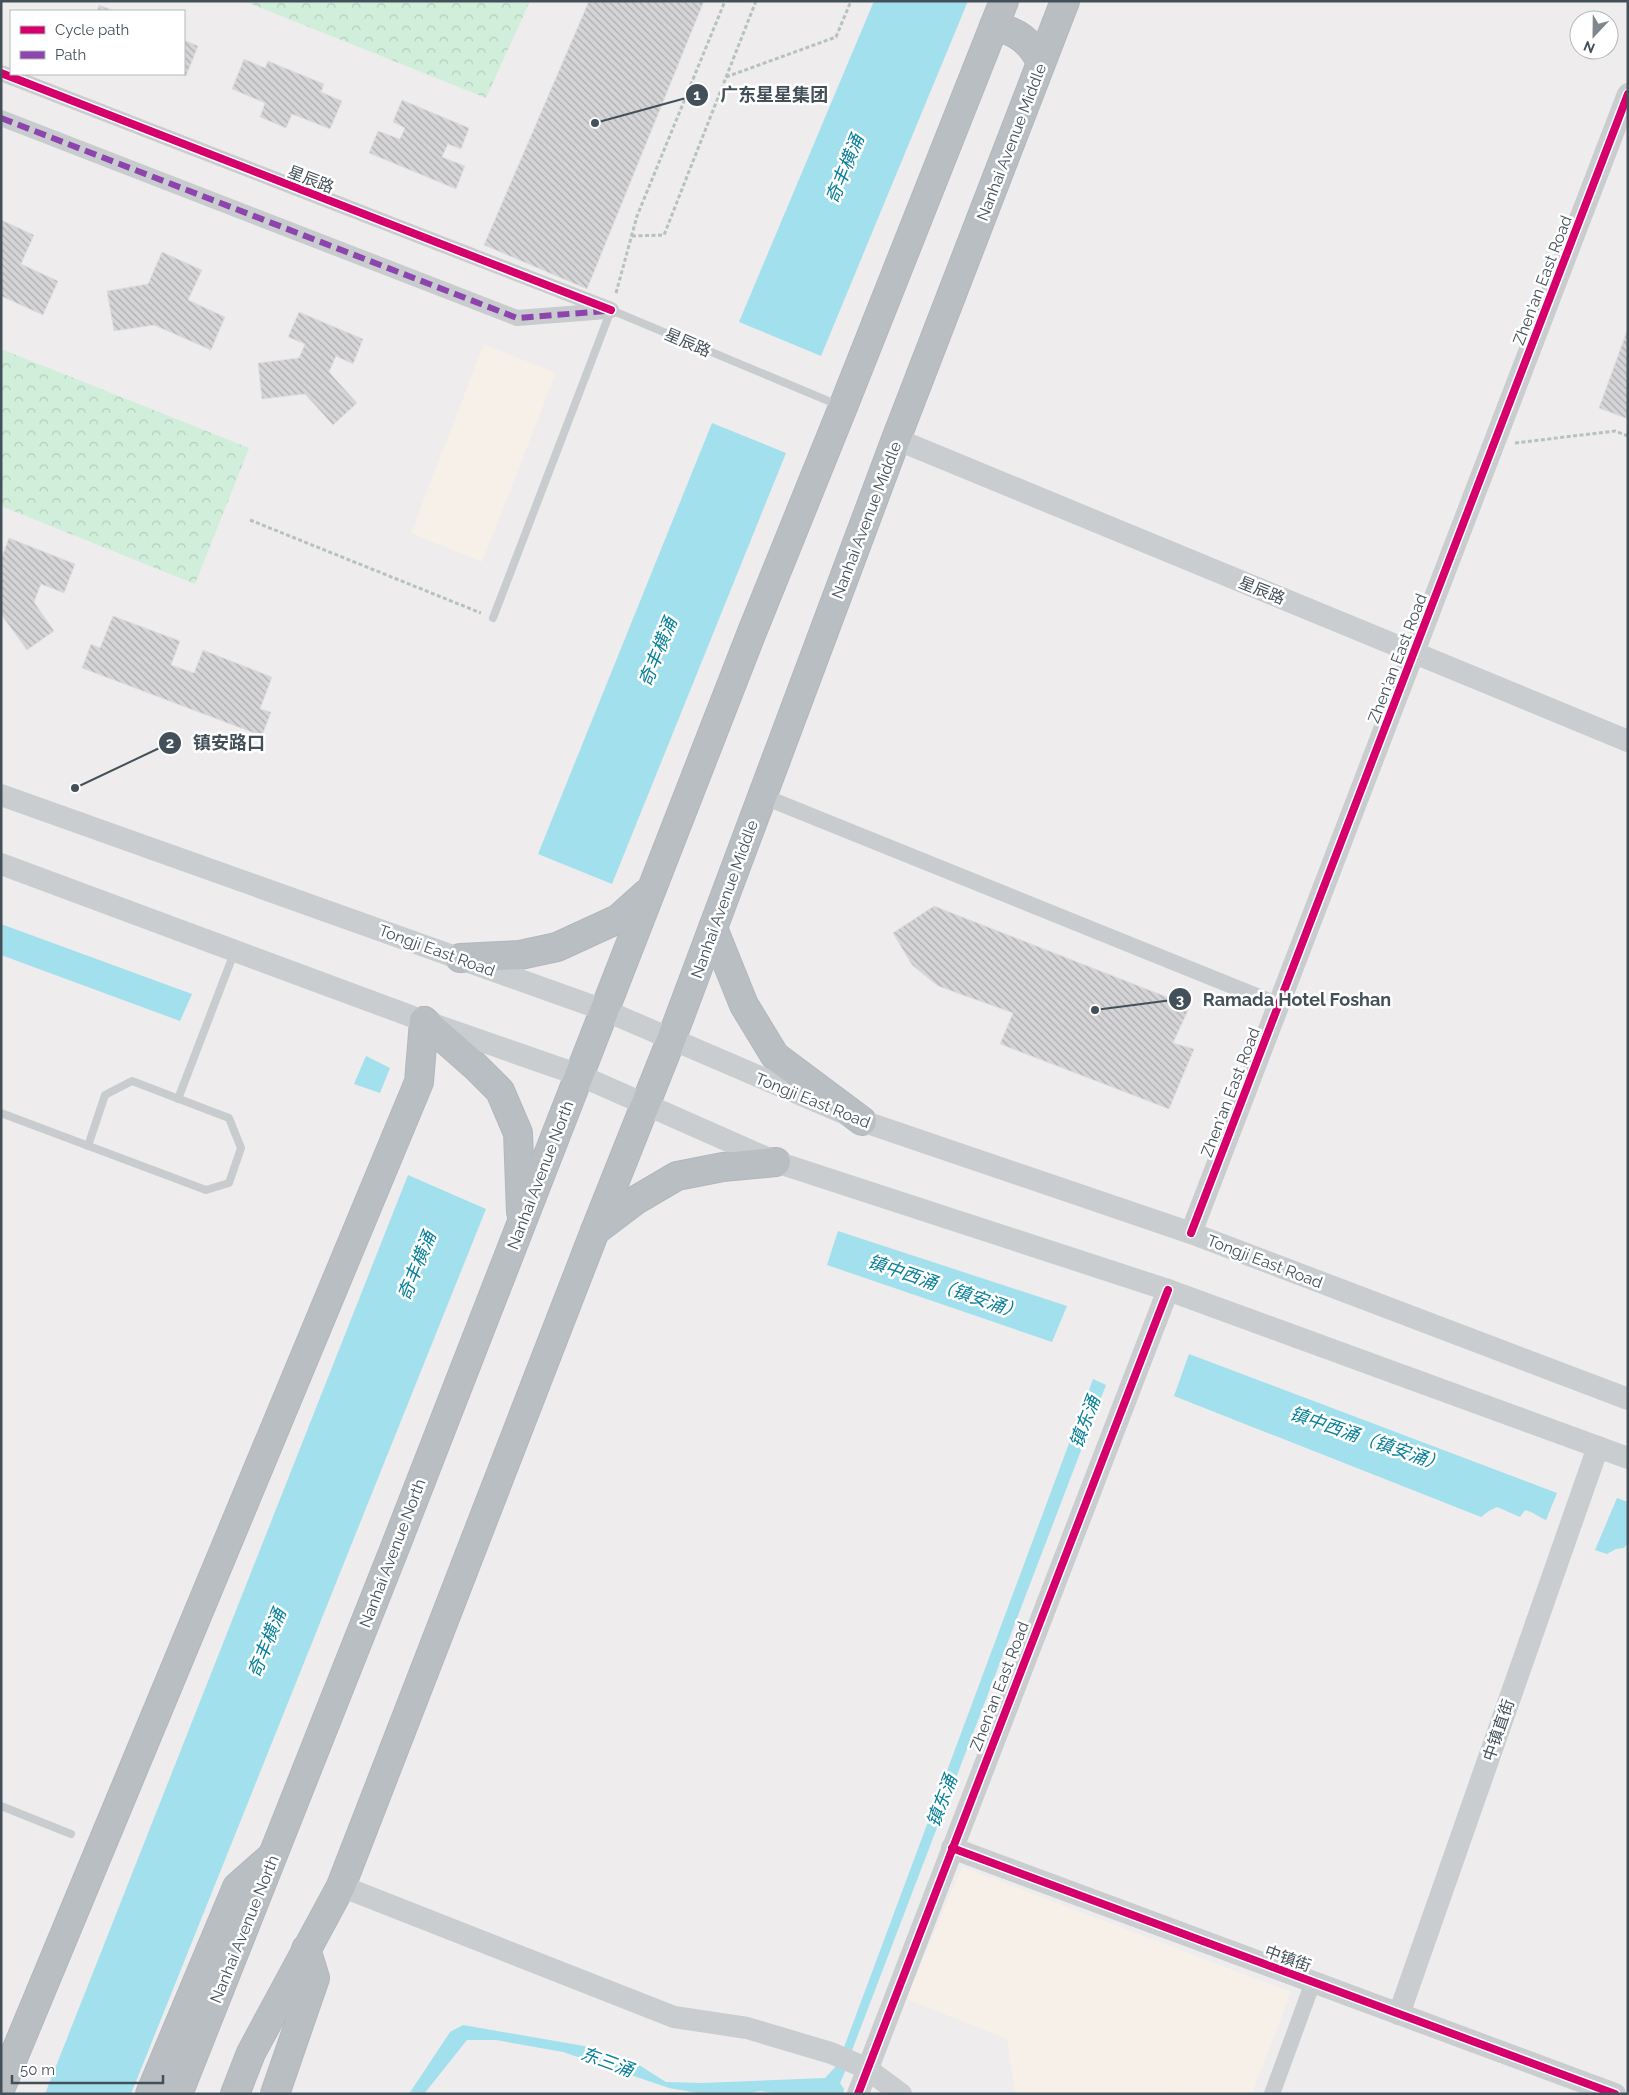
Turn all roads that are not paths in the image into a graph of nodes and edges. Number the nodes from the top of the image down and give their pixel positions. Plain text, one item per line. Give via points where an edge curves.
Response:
1 (1004, 1) edge
2 (1065, 1) edge
3 (994, 26) junction
4 (1041, 62) junction
5 (1, 73) edge
6 (1628, 94) edge
7 (1, 118) edge
8 (612, 310) junction
9 (843, 407) junction
10 (896, 439) junction
11 (493, 618) road end
12 (1414, 652) junction
13 (1628, 741) edge
14 (1, 795) edge
15 (762, 796) junction
16 (1, 864) edge
17 (651, 889) junction
18 (713, 928) junction
19 (234, 951) junction
20 (460, 958) junction
21 (1279, 1005) junction
22 (604, 1010) junction
23 (424, 1021) junction
24 (671, 1040) junction
25 (579, 1074) junction
26 (178, 1099) junction
27 (645, 1106) junction
28 (1, 1113) edge
29 (862, 1121) junction
30 (88, 1146) junction
31 (776, 1162) junction
32 (522, 1221) junction
33 (595, 1230) junction
34 (1191, 1232) junction
35 (1168, 1290) junction
36 (1628, 1399) edge
37 (1598, 1447) junction
38 (1628, 1458) edge
39 (1, 1806) edge
40 (71, 1834) dead end
41 (952, 1848) junction
42 (273, 1856) junction
43 (340, 1886) junction
44 (306, 1949) junction
45 (1313, 1982) junction
46 (1399, 2014) junction
47 (866, 2068) junction
48 (1, 2087) edge
49 (150, 2094) edge
50 (178, 2094) edge
51 (235, 2094) edge
52 (275, 2094) edge
53 (858, 2094) edge
54 (902, 2094) edge
55 (1272, 2094) edge
56 (1615, 2094) edge

1 - 3 highway
2 - 4 highway, Nanhai Avenue Middle
3 - 4 highway via 1032,44
3 - 9 highway
4 - 10 highway, Nanhai Avenue Middle
5 - 8 street, 星辰路
6 - 12 street, Zhen'an East Road
7 - 8 street via 517,318
8 - 9 lane, 星辰路
8 - 11 lane
9 - 17 highway
10 - 12 street, 星辰路
10 - 15 highway, Nanhai Avenue Middle
12 - 13 street, 星辰路
12 - 21 street, Zhen'an East Road
14 - 20 street, Tongji East Road
15 - 18 highway, Nanhai Avenue Middle
15 - 21 street
16 - 19 street
17 - 20 highway via 618,919 557,947 520,955
17 - 22 highway
18 - 24 highway, Nanhai Avenue Middle
18 - 29 highway via 744,1005 775,1056
19 - 23 street
19 - 26 lane
20 - 22 street, Tongji East Road
21 - 34 street, Zhen'an East Road
22 - 24 street, Tongji East Road
22 - 25 highway, Nanhai Avenue North
23 - 25 street
23 - 32 highway via 500,1091 518,1133
23 - 48 highway via 419,1082
24 - 27 highway
24 - 29 street, Tongji East Road
25 - 27 street
25 - 32 highway, Nanhai Avenue North
26 - 30 lane via 132,1081 105,1095
26 - 30 lane via 229,1118 241,1148 229,1183 206,1190
27 - 31 street
27 - 33 highway
28 - 30 lane
29 - 34 street, Tongji East Road
31 - 33 highway via 723,1167 678,1176 636,1200
31 - 35 street
32 - 42 highway, Nanhai Avenue North
33 - 43 highway
34 - 36 street, Tongji East Road
35 - 37 street
35 - 41 street, Zhen'an East Road
37 - 38 street
37 - 46 street, 中镇直街
39 - 40 lane
41 - 45 street, 中镇街
41 - 47 street, Zhen'an East Road
42 - 49 highway via 237,1887
42 - 50 highway, Nanhai Avenue North
43 - 44 highway
43 - 47 street via 674,2017 747,2028 831,2053
44 - 51 highway via 251,2053
44 - 52 highway via 315,1978
45 - 46 street, 中镇街
45 - 55 street
46 - 56 street, 中镇街
47 - 53 street, Zhen'an East Road
47 - 54 street

